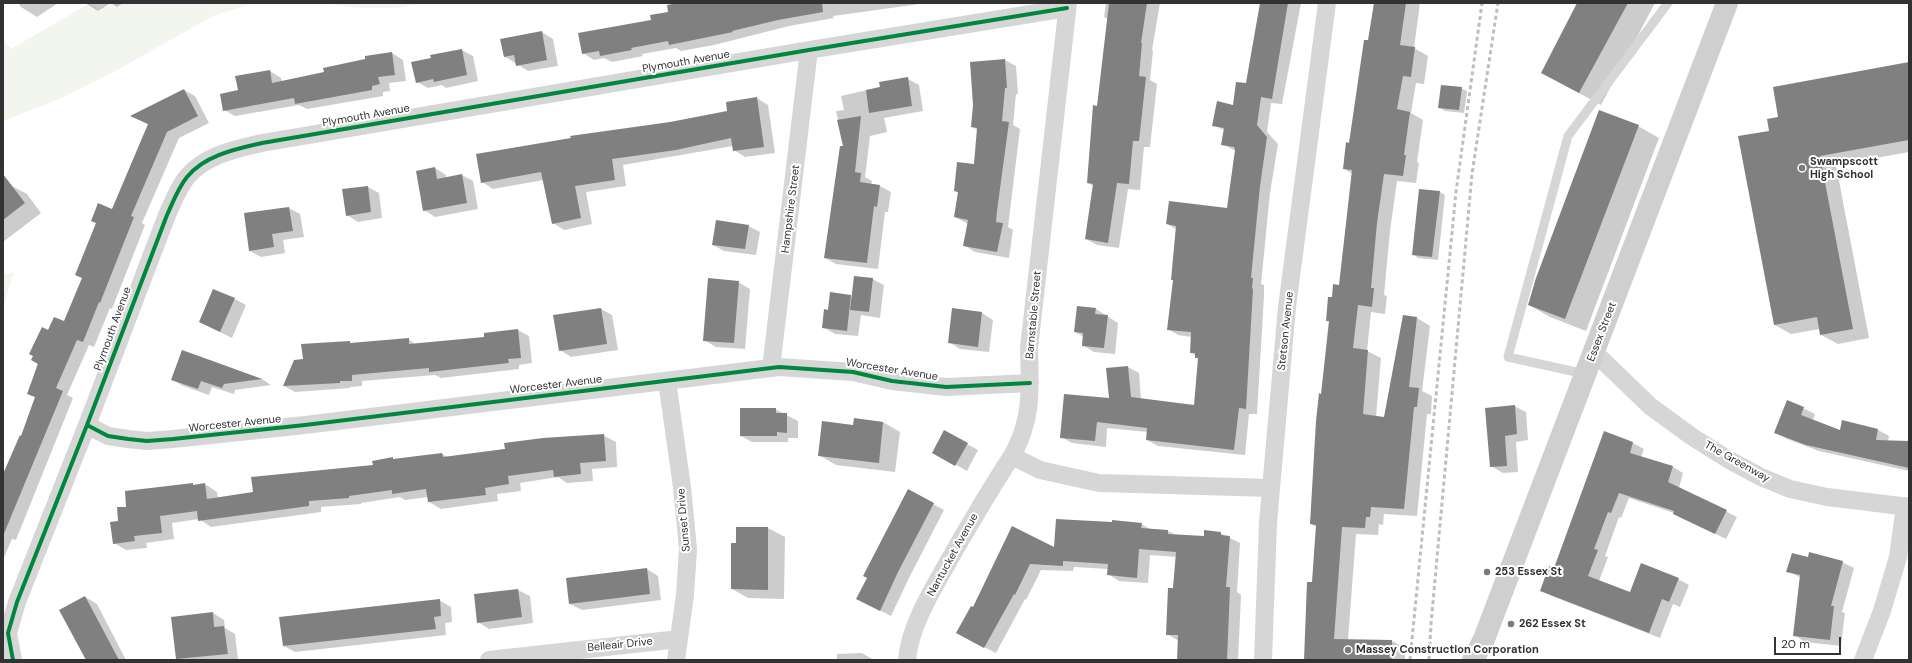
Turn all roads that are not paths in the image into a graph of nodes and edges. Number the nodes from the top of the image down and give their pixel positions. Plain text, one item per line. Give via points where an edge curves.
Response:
1 (1327, 3) edge
2 (1668, 3) edge
3 (1728, 3) edge
4 (1068, 6) edge
5 (809, 50) junction
6 (1595, 353) junction
7 (772, 368) junction
8 (1586, 374) junction
9 (667, 381) junction
10 (1030, 383) junction
11 (87, 425) junction
12 (1012, 456) junction
13 (1271, 488) junction
14 (1907, 506) edge
15 (5, 633) edge
16 (679, 639) junction
17 (13, 660) edge
18 (489, 660) edge
19 (676, 660) edge
20 (908, 660) edge
21 (1263, 660) edge
22 (1473, 660) edge
23 (1863, 660) edge

1 - 13 street, Stetson Avenue via 1287,306
2 - 8 lane via 1568,136 1508,357
3 - 6 main road, Essex Street
4 - 5 street, Plymouth Avenue
4 - 10 street, Barnstable Street via 1029,348
5 - 7 street, Hampshire Street
5 - 11 street, Plymouth Avenue via 262,143 216,156 188,176 166,215
6 - 8 main road, Essex Street
6 - 14 street, The Greenway via 1650,406 1691,436 1761,477 1790,489 1827,497
7 - 9 street, Worcester Avenue
7 - 10 street, Worcester Avenue via 852,372 892,381 946,387
8 - 22 main road, Essex Street via 1484,639
9 - 11 street, Worcester Avenue via 305,425 147,441 108,436
9 - 16 street, Sunset Drive via 688,549
10 - 12 street, Barnstable Street via 1027,420
11 - 15 street, Plymouth Avenue
12 - 13 street via 1040,470 1099,483
12 - 20 street, Nantucket Avenue via 994,482 929,598 910,642
13 - 21 street, Stetson Avenue
14 - 23 street via 1898,557 1882,611
15 - 17 street, Plymouth Avenue
16 - 18 street, Belleair Drive
16 - 19 street, Sunset Drive

